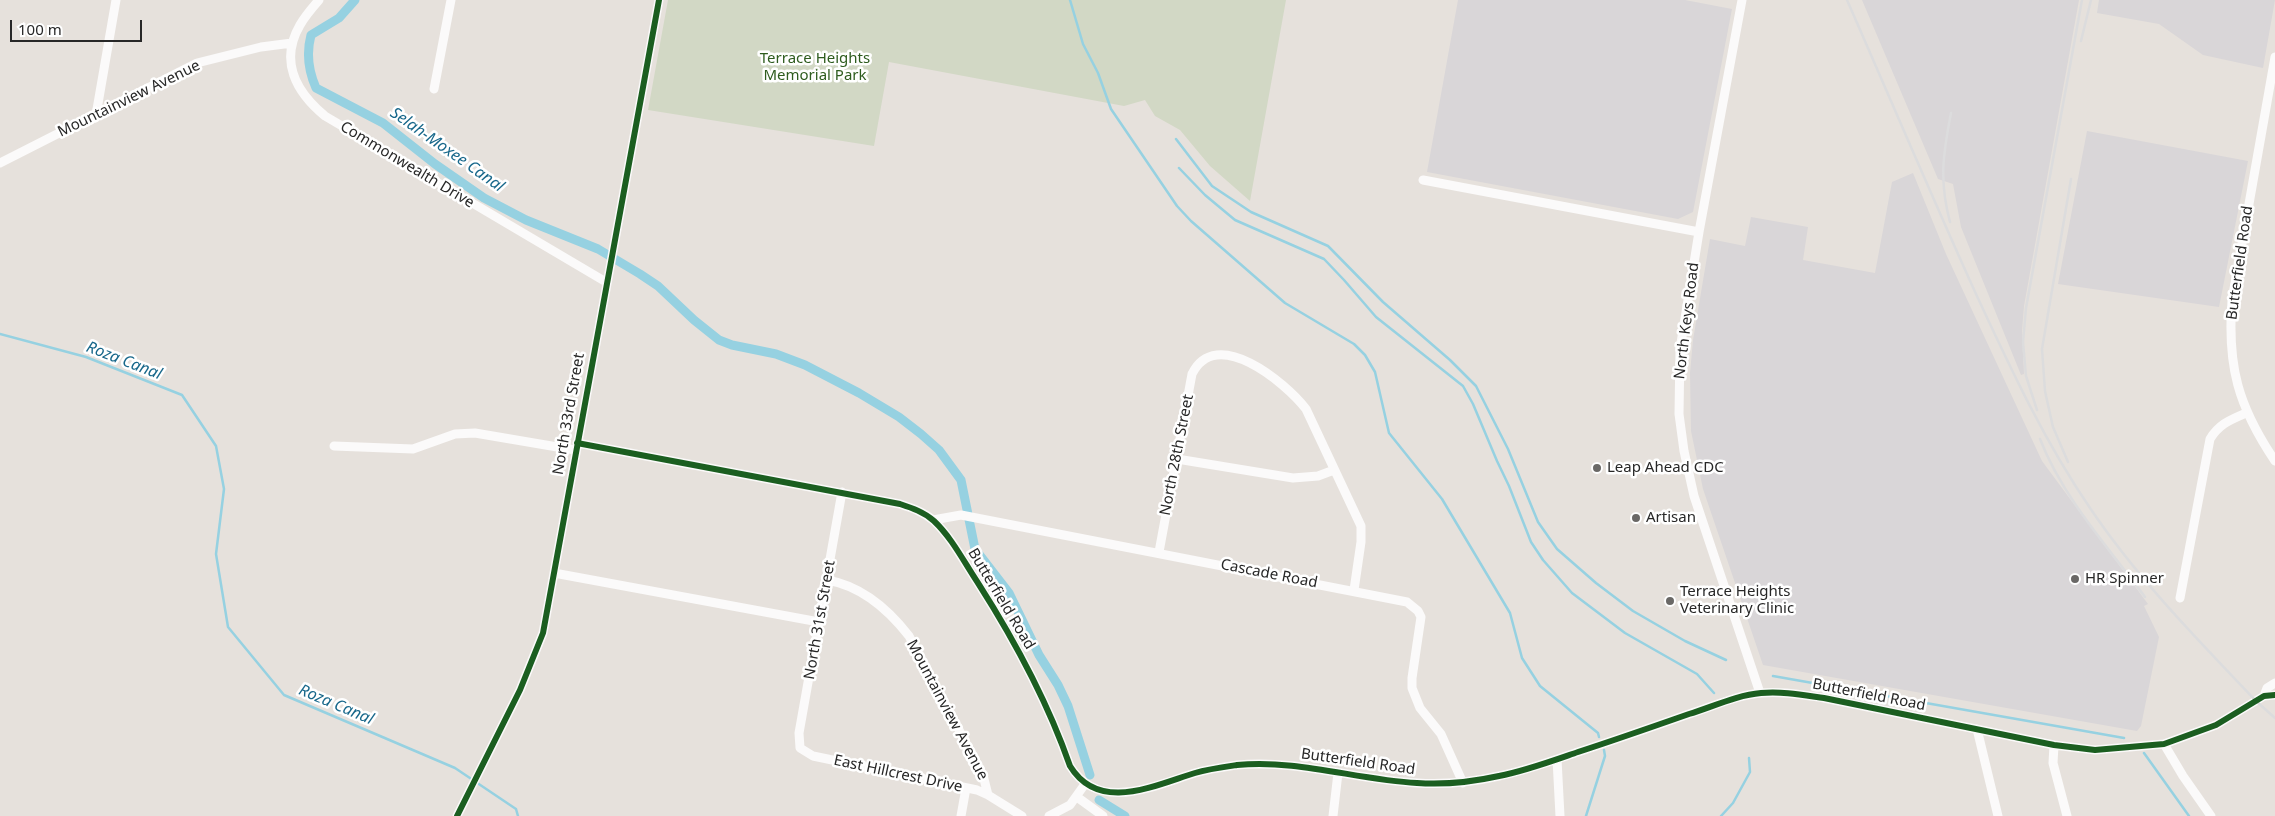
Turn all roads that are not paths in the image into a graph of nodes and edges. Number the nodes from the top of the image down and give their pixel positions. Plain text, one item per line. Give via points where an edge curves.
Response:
1 (116, 0) edge
2 (319, 0) edge
3 (451, 0) edge
4 (658, 0) edge
5 (1742, 0) edge
6 (292, 43) junction
7 (2275, 57) edge
8 (434, 89) dead end
9 (2272, 91) edge
10 (96, 115) junction
11 (0, 164) edge
12 (1423, 180) dead end
13 (1699, 232) junction
14 (606, 282) junction
15 (2246, 413) junction
16 (334, 446) dead end
17 (576, 446) junction
18 (1177, 459) junction
19 (2275, 461) edge
20 (1334, 470) junction
21 (842, 492) junction
22 (933, 520) junction
23 (1159, 552) junction
24 (554, 573) junction
25 (827, 580) junction
26 (1354, 590) junction
27 (2180, 598) dead end
28 (819, 622) junction
29 (2275, 683) edge
30 (1760, 693) junction
31 (2275, 695) edge
32 (2264, 696) junction
33 (1977, 729) junction
34 (2164, 744) junction
35 (2054, 745) junction
36 (800, 748) joint
37 (1557, 759) junction
38 (1338, 773) junction
39 (1463, 783) junction
40 (1085, 784) junction
41 (966, 788) junction
42 (988, 795) junction
43 (1077, 797) junction
44 (1059, 814) edge
45 (457, 816) edge
46 (961, 816) edge
47 (1022, 816) edge
48 (1049, 816) edge
49 (1103, 816) edge
50 (1333, 816) edge
51 (1560, 816) edge
52 (1998, 816) edge
53 (2067, 816) edge
54 (2211, 816) edge

1 - 10 street
2 - 6 street, Commonwealth Drive via 300,24
3 - 8 street
4 - 14 street, North 33rd Street
5 - 13 street, North Keys Road
6 - 10 street, Mountainview Avenue via 261,46 197,63
6 - 14 street, Commonwealth Drive via 294,78 302,94 325,116
7 - 9 street, Butterfield Road
9 - 15 street, Butterfield Road via 2232,300 2233,364
10 - 11 street, Mountainview Avenue
12 - 13 street
13 - 30 street, North Keys Road via 1680,349 1679,414 1694,496
14 - 17 street, North 33rd Street
15 - 19 street, Butterfield Road
15 - 27 street via 2223,422 2210,439
16 - 17 street, Butterfield Road via 413,449 455,434 475,433
17 - 21 street, Butterfield Road
17 - 24 street, North 33rd Street
18 - 20 street via 1293,478 1318,476
18 - 20 street, North 28th Street via 1192,374 1202,360 1213,355 1225,355 1247,363 1294,394 1306,409
18 - 23 street, North 28th Street
20 - 26 street via 1360,526
21 - 22 street, Butterfield Road via 914,508
21 - 25 street, North 31st Street
22 - 23 street, Cascade Road via 962,516
22 - 40 street, Butterfield Road via 955,547 999,618 1042,695 1070,766
23 - 26 street, Cascade Road
24 - 28 street
24 - 45 street, North 33rd Street via 539,647
25 - 28 street, North 31st Street
25 - 42 street, Mountainview Avenue via 865,594 895,618 909,636 983,775
26 - 39 street, Cascade Road via 1401,600 1418,611 1421,617 1412,688 1420,708 1441,734
28 - 36 street, North 31st Street via 799,734
29 - 32 street, Butterfield Road via 2267,688
30 - 33 street, Butterfield Road via 1824,698
30 - 37 street, Butterfield Road
31 - 32 street, Butterfield Road
32 - 34 street, Butterfield Road via 2216,725
33 - 35 street, Butterfield Road
33 - 52 street
34 - 35 street, Butterfield Road via 2110,750
34 - 54 street
35 - 53 street via 2053,763
36 - 41 street, East Hillcrest Drive via 813,756
37 - 39 street, Butterfield Road via 1502,776
37 - 51 street
38 - 39 street, Butterfield Road via 1417,784
38 - 40 street, Butterfield Road via 1258,764 1198,772 1130,792 1106,792
38 - 50 street
40 - 43 street
41 - 42 street, East Hillcrest Drive
41 - 46 street
42 - 47 street, East Hillcrest Drive
43 - 44 street
43 - 49 street
44 - 48 street

